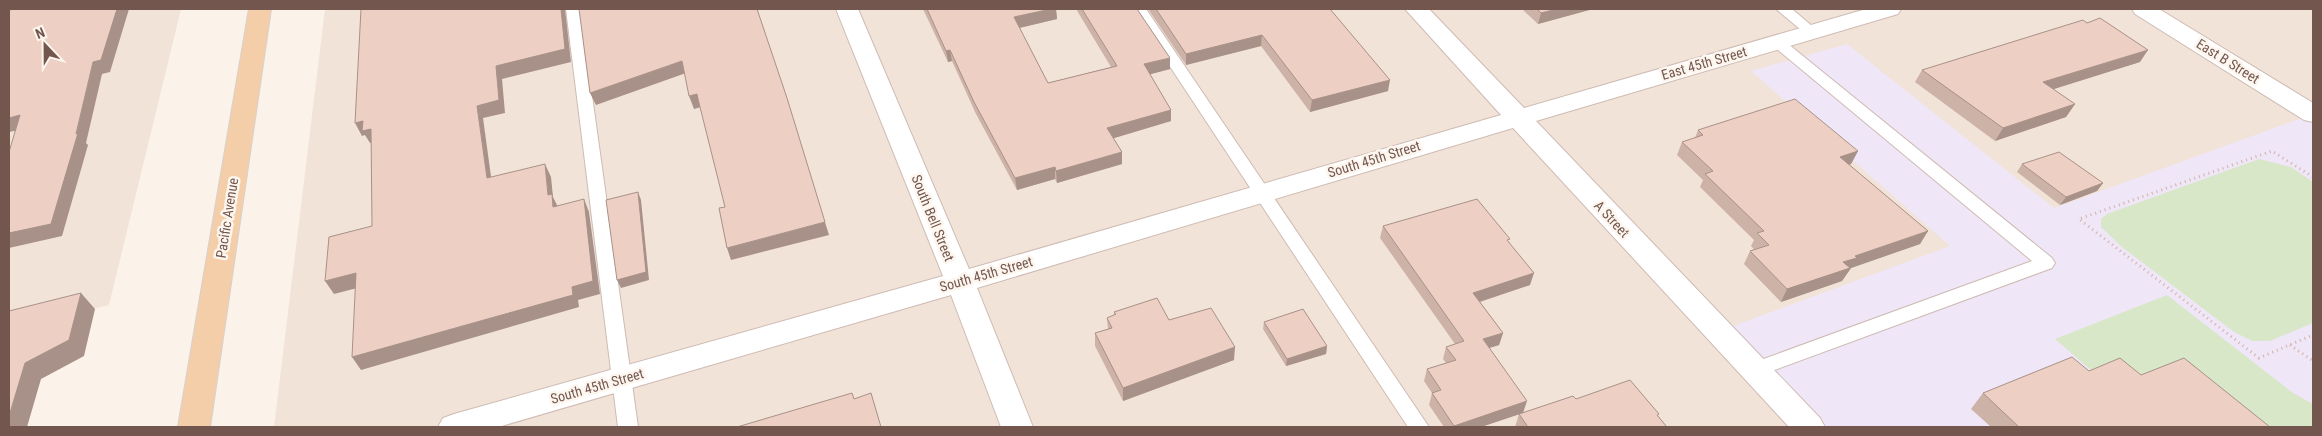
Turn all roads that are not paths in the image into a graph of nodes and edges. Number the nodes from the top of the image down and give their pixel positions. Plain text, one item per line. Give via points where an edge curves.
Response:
1 (260, 9) edge
2 (573, 9) edge
3 (847, 9) edge
4 (1139, 9) edge
5 (1416, 9) edge
6 (1783, 9) edge
7 (1890, 9) edge
8 (2143, 9) edge
9 (1812, 32) junction
10 (1777, 42) junction
11 (2313, 114) edge
12 (1517, 117) junction
13 (1262, 193) junction
14 (960, 282) junction
15 (1754, 370) junction
16 (621, 379) junction
17 (194, 427) edge
18 (454, 427) edge
19 (628, 427) edge
20 (1017, 427) edge
21 (1419, 427) edge
22 (1809, 427) edge

1 - 17 main road, Pacific Avenue
2 - 16 lane
3 - 14 street, South Bell Street
4 - 13 lane
5 - 12 street, A Street
6 - 9 lane
7 - 9 street, East 45th Street
8 - 11 street, East B Street
9 - 10 street, East 45th Street
10 - 12 street, East 45th Street
10 - 15 lane via 2046,263
12 - 13 street, South 45th Street
12 - 15 street, A Street
13 - 14 street, South 45th Street
13 - 21 lane
14 - 16 street, South 45th Street
14 - 20 street, South Bell Street
15 - 22 street, A Street
16 - 18 street, South 45th Street
16 - 19 lane

